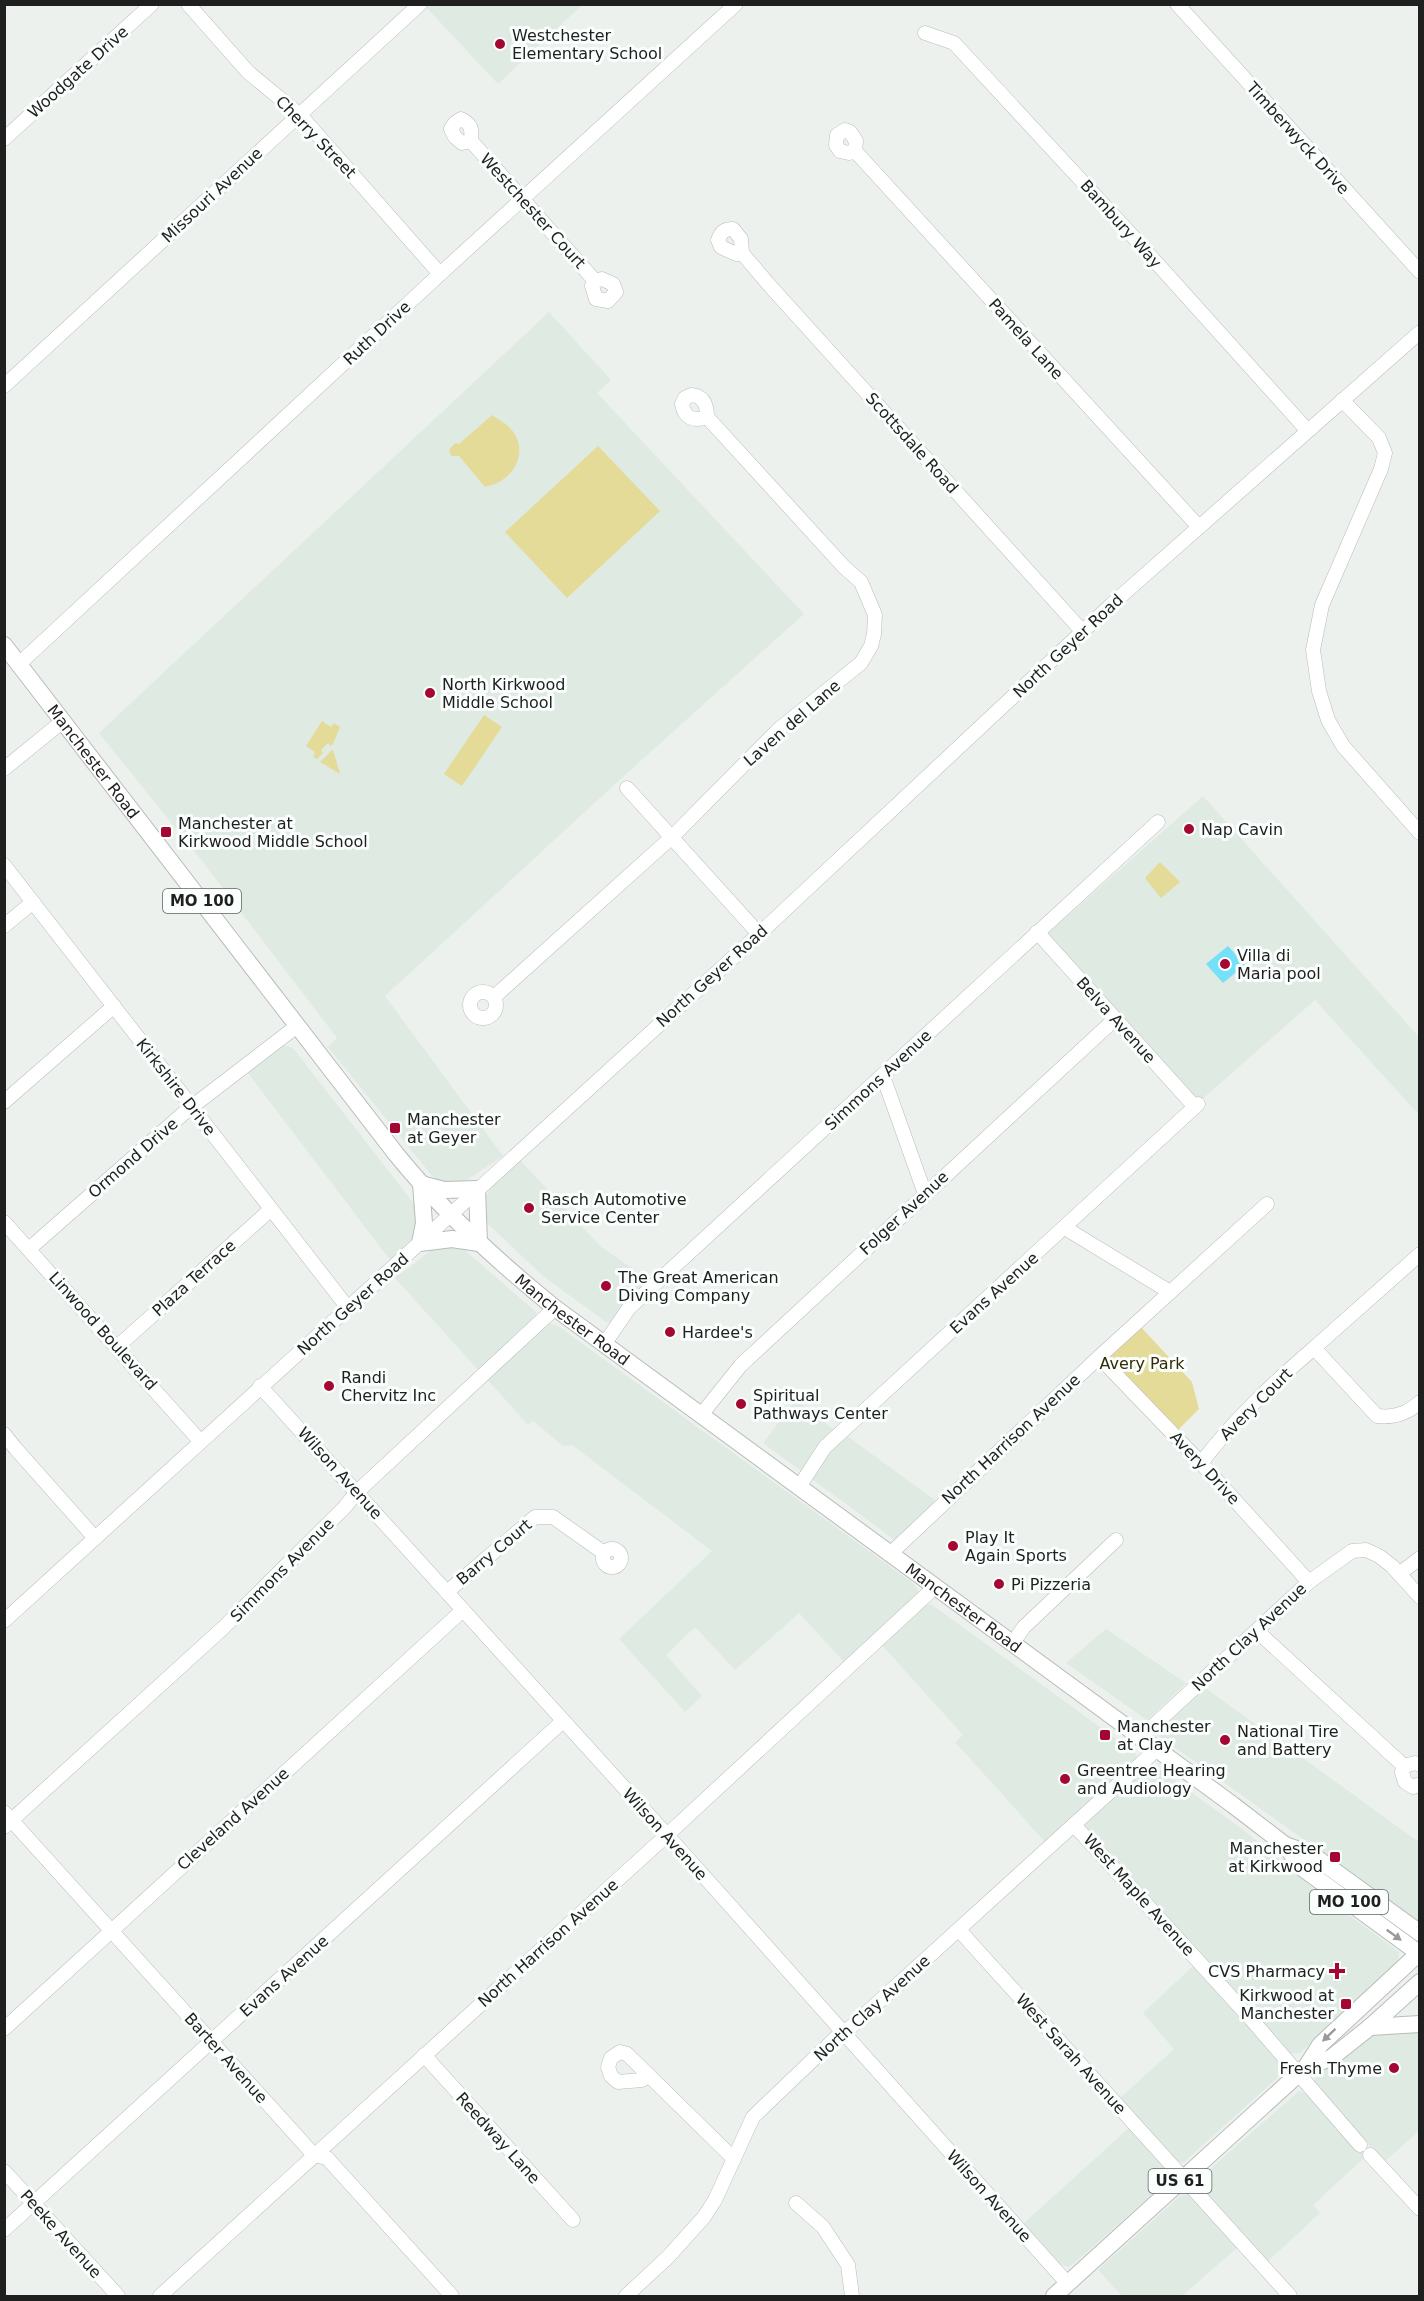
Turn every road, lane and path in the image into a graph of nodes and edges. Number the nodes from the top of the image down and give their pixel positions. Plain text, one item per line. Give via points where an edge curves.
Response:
1 (152, 4) edge
2 (188, 4) edge
3 (420, 4) edge
4 (736, 4) edge
5 (1177, 4) edge
6 (925, 33) dead end
7 (300, 115) junction
8 (4, 140) edge
9 (471, 141) dead end
10 (855, 151) dead end
11 (524, 199) junction
12 (742, 254) dead end
13 (1419, 272) edge
14 (441, 274) junction
15 (595, 281) dead end
16 (1419, 332) edge
17 (4, 386) edge
18 (1342, 400) junction
19 (707, 417) dead end
20 (1306, 430) junction
21 (1198, 526) junction
22 (1083, 632) junction
23 (4, 645) edge
24 (19, 664) junction
25 (63, 721) junction
26 (4, 769) edge
27 (627, 788) dead end
28 (1158, 822) dead end
29 (1419, 833) edge
30 (672, 837) junction
31 (4, 865) edge
32 (33, 902) junction
33 (4, 926) edge
34 (1037, 932) junction
35 (759, 934) junction
36 (494, 997) dead end
37 (114, 1006) junction
38 (1115, 1019) junction
39 (297, 1026) junction
40 (883, 1076) junction
41 (4, 1102) edge
42 (1196, 1105) joint
43 (193, 1107) junction
44 (421, 1184) junction
45 (477, 1189) junction
46 (925, 1194) junction
47 (1267, 1204) dead end
48 (270, 1210) junction
49 (450, 1216) junction
50 (4, 1221) edge
51 (1065, 1228) junction
52 (420, 1243) junction
53 (479, 1243) junction
54 (29, 1249) junction
55 (1419, 1254) edge
56 (1170, 1292) junction
57 (348, 1308) junction
58 (555, 1308) junction
59 (605, 1344) junction
60 (117, 1347) junction
61 (1314, 1348) junction
62 (1100, 1357) junction
63 (261, 1386) junction
64 (1419, 1402) edge
65 (701, 1415) junction
66 (4, 1434) edge
67 (200, 1441) junction
68 (1201, 1463) junction
69 (799, 1487) junction
70 (357, 1492) junction
71 (95, 1538) junction
72 (1116, 1540) dead end
73 (604, 1553) dead end
74 (890, 1554) junction
75 (1419, 1558) edge
76 (1399, 1574) junction
77 (1309, 1582) junction
78 (935, 1587) junction
79 (447, 1592) junction
80 (1418, 1592) edge
81 (463, 1610) junction
82 (4, 1621) edge
83 (1257, 1631) junction
84 (1012, 1644) junction
85 (563, 1721) junction
86 (1140, 1738) junction
87 (1156, 1749) junction
88 (1419, 1765) edge
89 (1404, 1766) junction
90 (1419, 1785) edge
91 (7, 1820) edge
92 (1074, 1825) junction
93 (667, 1835) junction
94 (1285, 1845) junction
95 (959, 1930) junction
96 (111, 1931) junction
97 (1419, 1933) edge
98 (1419, 1953) edge
99 (1419, 1982) edge
100 (1419, 2024) edge
101 (1370, 2027) junction
102 (4, 2029) edge
103 (842, 2032) junction
104 (212, 2042) junction
105 (424, 2055) junction
106 (1302, 2071) junction
107 (648, 2076) dead end
108 (314, 2155) junction
109 (734, 2159) junction
110 (4, 2171) edge
111 (1184, 2178) junction
112 (796, 2203) dead end
113 (34, 2204) junction
114 (1419, 2210) edge
115 (573, 2220) dead end
116 (4, 2230) edge
117 (1068, 2283) junction
118 (634, 2294) edge
119 (118, 2296) edge
120 (160, 2296) edge
121 (452, 2296) edge
122 (852, 2296) edge
123 (1054, 2296) edge
124 (1290, 2296) edge

1 - 8 street, Woodgate Drive
2 - 7 street, Cherry Street via 248,72
3 - 7 street, Missouri Avenue
4 - 11 street, Ruth Drive
5 - 13 street, Timberwyck Drive
6 - 20 street, Bambury Way via 954,43
7 - 14 street, Cherry Street
7 - 17 street, Missouri Avenue
9 - 11 street, Westchester Court
10 - 21 street, Pamela Lane
11 - 14 street, Ruth Drive
11 - 15 street, Westchester Court
12 - 22 street, Scottsdale Road
14 - 24 street, Ruth Drive
16 - 18 street, North Geyer Road
18 - 20 street, North Geyer Road
18 - 29 street via 1379,438 1385,453 1322,605 1313,650 1319,691 1328,720 1343,746
19 - 30 street, Laven del Lane via 861,582 875,615 874,634 861,663 778,730
20 - 21 street, North Geyer Road
21 - 22 street, North Geyer Road
22 - 35 street, North Geyer Road
23 - 24 main road, Manchester Road / MO 100
24 - 25 main road, Manchester Road / MO 100
25 - 26 street
25 - 39 main road, Manchester Road / MO 100
27 - 30 street
28 - 34 street, Simmons Avenue
30 - 35 street
30 - 36 street, Laven del Lane
31 - 32 street, Kirkshire Drive
32 - 33 street
32 - 37 street, Kirkshire Drive
34 - 38 street, Belva Avenue
34 - 40 street, Simmons Avenue
35 - 45 street, North Geyer Road
37 - 41 street
37 - 43 street, Kirkshire Drive
38 - 42 street, Belva Avenue
38 - 46 street, Folger Avenue
39 - 43 street, Ormond Drive
39 - 44 main road, Manchester Road / MO 100
40 - 46 street
40 - 59 street, Simmons Avenue via 628,1308
42 - 51 street, Evans Avenue
43 - 48 street, Kirkshire Drive
43 - 54 street, Ormond Drive
44 - 45 main road via 444,1190
44 - 49 main road, Manchester Road / MO 100
44 - 52 main road via 424,1223
45 - 49 street, North Geyer Road
45 - 53 main road
46 - 65 street, Folger Avenue via 741,1365
47 - 56 street, North Harrison Avenue
48 - 57 street, Kirkshire Drive
48 - 60 street, Plaza Terrace
49 - 52 street, North Geyer Road
49 - 53 main road, Manchester Road / MO 100
50 - 54 street, Linwood Boulevard
51 - 56 street
51 - 69 street, Evans Avenue via 825,1447
52 - 53 main road via 452,1239
52 - 57 street, North Geyer Road
53 - 58 main road, Manchester Road / MO 100
54 - 60 street, Linwood Boulevard
55 - 61 street, Avery Court
56 - 62 street, North Harrison Avenue
57 - 63 street, North Geyer Road
58 - 59 main road, Manchester Road / MO 100
58 - 70 street, Simmons Avenue
59 - 65 main road, Manchester Road / MO 100
60 - 67 street, Linwood Boulevard
61 - 64 street via 1377,1416 1402,1414
61 - 68 street, Avery Court via 1257,1397
62 - 68 street, Avery Drive
62 - 74 street, North Harrison Avenue
63 - 67 street, North Geyer Road
63 - 70 street, Wilson Avenue
65 - 69 main road, Manchester Road / MO 100
66 - 71 street
67 - 71 street, North Geyer Road
68 - 77 street, Avery Drive
69 - 74 main road, Manchester Road / MO 100
70 - 79 street, Wilson Avenue
70 - 91 street, Simmons Avenue via 246,1606
71 - 82 street, North Geyer Road
72 - 84 street via 1024,1627
73 - 79 street, Barry Court via 553,1517 536,1517
74 - 78 main road, Manchester Road / MO 100
75 - 76 street
76 - 77 street, North Clay Avenue via 1379,1556 1366,1550 1352,1551
76 - 80 street
77 - 83 street, North Clay Avenue
78 - 84 main road, Manchester Road / MO 100
78 - 93 street, North Harrison Avenue
79 - 81 street, Wilson Avenue
81 - 85 street, Wilson Avenue
81 - 96 street, Cleveland Avenue
83 - 86 street, North Clay Avenue
83 - 89 street
84 - 86 main road, Manchester Road / MO 100
85 - 93 street, Wilson Avenue
85 - 104 street, Evans Avenue
86 - 87 main road, Manchester Road / MO 100
87 - 92 street, North Clay Avenue
87 - 94 main road, Manchester Road / MO 100
88 - 89 street
89 - 90 street via 1406,1782 1413,1787
91 - 96 street, Barter Avenue
92 - 95 street, North Clay Avenue
92 - 106 street, West Maple Avenue
93 - 103 street, Wilson Avenue
93 - 105 street, North Harrison Avenue
94 - 97 main road, Manchester Road / MO 100 via 1311,1854
94 -> 98 main road, Manchester Road / MO 100 via 1301,1867
95 - 103 street, North Clay Avenue
95 - 111 street, West Sarah Avenue
96 - 102 street, Cleveland Avenue
96 - 104 street, Barter Avenue
98 -> 106 main road, US 61 via 1320,2044
99 - 101 main road, US 61
100 - 101 main road
101 - 106 main road, US 61 via 1331,2058
103 - 109 street, North Clay Avenue via 753,2117
103 - 117 street, Wilson Avenue
104 - 108 street, Barter Avenue
104 - 113 street, Evans Avenue
105 - 108 street, North Harrison Avenue
105 - 115 street, Reedway Lane
106 - 111 main road, US 61
106 - 114 street, West Maple Avenue
107 - 109 street
108 - 120 street, North Harrison Avenue
108 - 121 street, Barter Avenue via 327,2158
109 - 118 street, North Clay Avenue via 704,2217
110 - 113 street, Peeke Avenue
111 - 117 main road, US 61
111 - 124 street, West Sarah Avenue
112 - 122 street via 823,2227 848,2265
113 - 116 street, Evans Avenue
113 - 119 street, Peeke Avenue
117 - 123 main road, US 61

